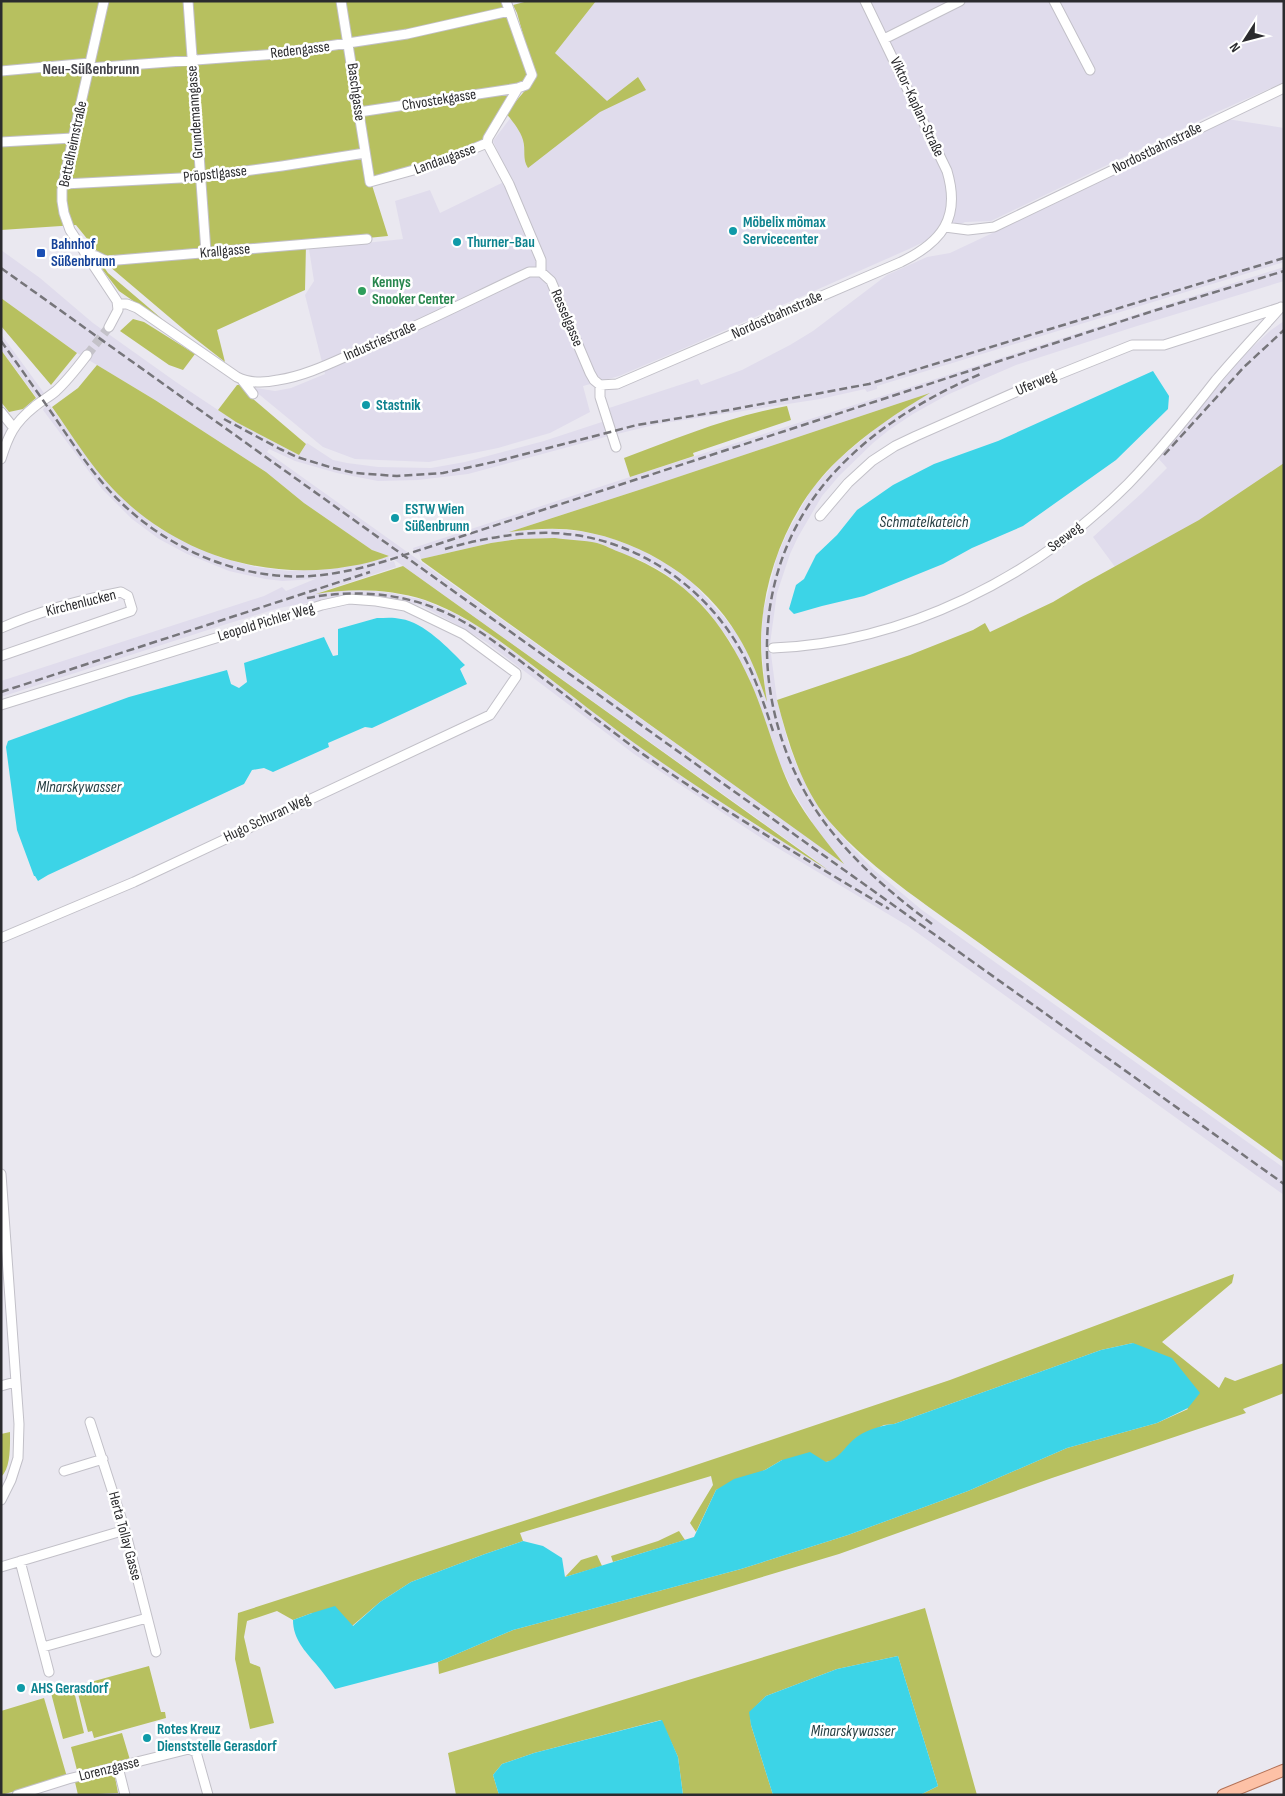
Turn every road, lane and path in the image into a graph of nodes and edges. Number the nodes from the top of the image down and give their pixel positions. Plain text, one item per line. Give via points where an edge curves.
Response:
1 (104, 1) edge
2 (188, 1) edge
3 (341, 1) edge
4 (506, 1) edge
5 (865, 1) edge
6 (960, 1) edge
7 (1054, 1) edge
8 (509, 11) junction
9 (884, 39) junction
10 (349, 44) junction
11 (192, 61) junction
12 (90, 66) junction
13 (1090, 70) dead end
14 (1, 72) edge
15 (518, 88) junction
16 (1284, 88) edge
17 (360, 112) junction
18 (73, 138) junction
19 (1, 142) edge
20 (487, 143) junction
21 (365, 153) junction
22 (200, 177) junction
23 (370, 182) joint
24 (64, 184) junction
25 (946, 223) junction
26 (367, 239) dead end
27 (206, 252) junction
28 (85, 254) junction
29 (541, 272) junction
30 (118, 304) junction
31 (1282, 306) edge
32 (109, 327) tunnel mouth
33 (87, 355) tunnel mouth
34 (242, 380) junction
35 (600, 385) junction
36 (253, 394) dead end
37 (1, 412) edge
38 (13, 427) junction
39 (616, 447) dead end
40 (1, 459) edge
41 (820, 516) dead end
42 (1, 628) edge
43 (773, 648) dead end
44 (1, 656) edge
45 (516, 677) joint
46 (1, 705) edge
47 (1, 938) edge
48 (1, 1174) edge
49 (2, 1195) edge
50 (5, 1291) edge
51 (15, 1382) junction
52 (1, 1386) edge
53 (90, 1422) dead end
54 (102, 1459) junction
55 (64, 1471) dead end
56 (6, 1480) edge
57 (1, 1500) edge
58 (125, 1530) junction
59 (20, 1561) junction
60 (1, 1567) edge
61 (147, 1618) junction
62 (43, 1647) junction
63 (156, 1652) dead end
64 (50, 1672) dead end
65 (118, 1767) junction
66 (1284, 1770) edge
67 (32, 1793) edge
68 (17, 1795) edge
69 (126, 1795) edge
70 (208, 1795) edge
71 (1223, 1795) edge

1 - 12 street, Bettelheimstraße
2 - 11 street, Grundemanngasse
3 - 10 street, Baschgasse
4 - 8 street
5 - 9 street, Viktor-Kaplan-Straße
6 - 9 street
7 - 13 street
8 - 10 street, Redengasse
8 - 15 street, Landaugasse via 532,75 526,84
9 - 25 street, Viktor-Kaplan-Straße via 947,171 951,190
10 - 11 street, Redengasse
10 - 17 street, Baschgasse
11 - 12 street, Redengasse
11 - 22 street, Grundemanngasse
12 - 14 street, Redengasse
12 - 18 street, Bettelheimstraße
15 - 17 street, Chvostekgasse
15 - 20 street, Landaugasse
16 - 25 street, Nordostbahnstraße via 994,227 968,230
17 - 21 street, Baschgasse
18 - 19 street
18 - 24 street, Bettelheimstraße
20 - 23 street, Landaugasse via 439,163
20 - 29 street, Resselgasse via 542,260
21 - 22 street, Pröpstlgasse
21 - 23 street, Baschgasse
22 - 24 street, Pröpstlgasse
22 - 27 street, Grundemanngasse
24 - 28 street, Bettelheimstraße via 64,213
25 - 35 street, Nordostbahnstraße via 930,245 901,262 617,384
26 - 27 street, Krallgasse
27 - 28 street, Krallgasse via 106,261
28 - 30 street, Bettelheimstraße
29 - 34 street, Industriestraße via 529,272 420,324 304,373 268,382
29 - 35 street, Resselgasse via 551,280 590,373
30 - 32 street
30 - 34 street via 137,308
31 - 41 street, Uferweg via 1164,345 1132,344 916,436 872,461
31 - 43 street, Seeweg via 1134,478 1046,552 963,600 908,622 837,640
33 - 38 street via 68,380
34 - 36 street
35 - 39 street via 600,397
37 - 38 street
38 - 40 street
42 - 44 street, Kirchenlucken via 74,602 121,592 128,596 132,608 131,612
45 - 46 street, Leopold Pichler Weg via 516,673 463,634 405,606 349,599
45 - 47 street, Hugo Schuran Weg via 490,715 134,882
48 - 49 street
49 - 50 street
50 - 51 street
51 - 52 street
51 - 56 street via 18,1458
53 - 54 street, Herta Tollay Gasse
54 - 55 street
54 - 58 street, Herta Tollay Gasse
56 - 57 street
58 - 59 street
58 - 61 street, Herta Tollay Gasse
59 - 60 street
59 - 62 street
61 - 62 street
61 - 63 street, Herta Tollay Gasse
62 - 64 street
65 - 67 street, Lorenzgasse via 68,1779
65 - 69 street
65 - 70 street, Lorenzgasse via 193,1749 198,1756
66 - 71 main road
67 - 68 street, Lorenzgasse

